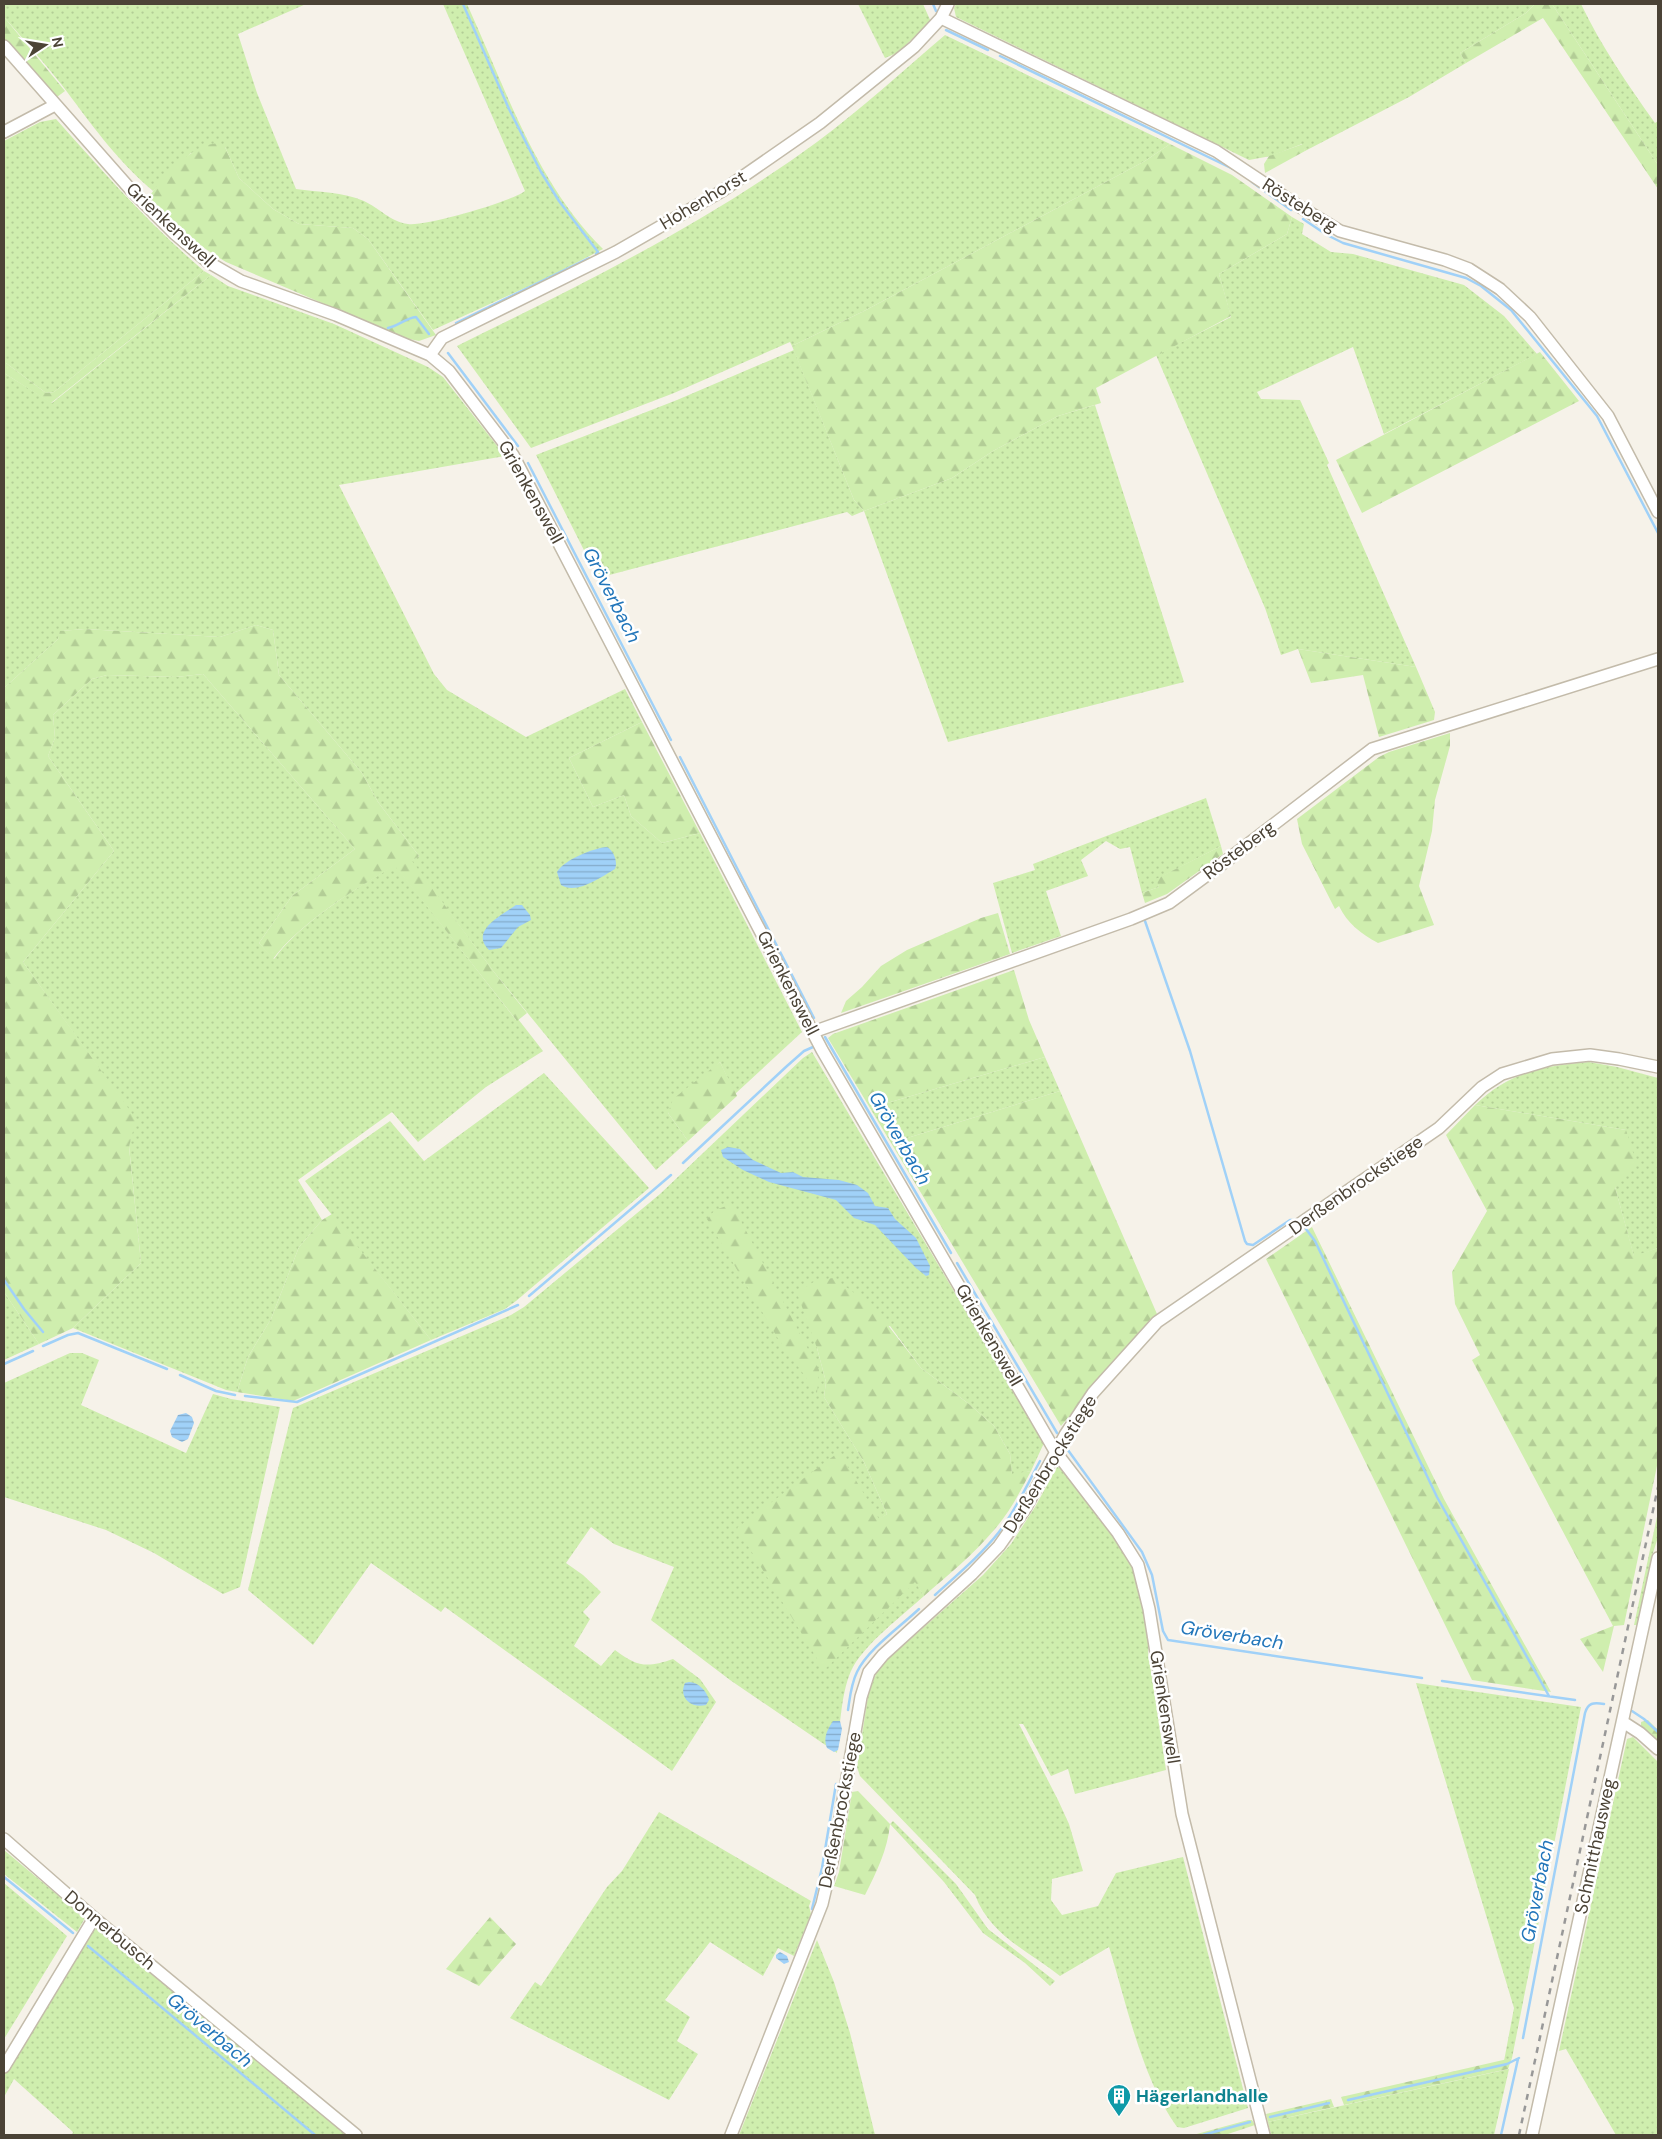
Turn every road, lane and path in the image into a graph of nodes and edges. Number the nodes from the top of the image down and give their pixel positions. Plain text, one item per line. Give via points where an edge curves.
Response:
1 (948, 4) edge
2 (941, 18) junction
3 (4, 46) edge
4 (55, 105) junction
5 (4, 132) edge
6 (430, 355) junction
7 (1658, 512) edge
8 (1658, 659) edge
9 (813, 1032) junction
10 (1658, 1067) edge
11 (1055, 1451) junction
12 (1658, 1558) edge
13 (1623, 1722) junction
14 (1658, 1749) edge
15 (4, 1839) edge
16 (94, 1918) junction
17 (4, 2068) edge
18 (356, 2135) edge
19 (731, 2135) edge
20 (1264, 2135) edge
21 (1532, 2135) edge

1 - 2 street, Hohenhorst
2 - 6 street, Hohenhorst via 914,47 820,123 722,191 616,252 442,338
2 - 7 street, Rösteberg via 1216,151 1340,231 1445,260 1486,279 1530,317 1608,416
3 - 4 street, Grienkenswell
4 - 5 street
4 - 6 street, Grienkenswell via 131,190 208,262 241,281 336,315
6 - 9 street, Grienkenswell via 449,371 520,466
8 - 9 street, Rösteberg via 1372,749 1168,903 1132,919
9 - 11 street, Grienkenswell
10 - 11 street, Derßenbrockstiege via 1590,1055 1552,1059 1502,1074 1482,1087 1439,1128 1157,1322 1093,1393
11 - 19 street, Derßenbrockstiege via 1025,1509 999,1546 876,1661 866,1678 824,1895
11 - 20 street, Grienkenswell via 1124,1542 1143,1579 1182,1814
12 - 13 street, Schmitthausweg
13 - 14 street
13 - 21 street, Schmitthausweg
15 - 16 street, Donnerbusch
16 - 17 street
16 - 18 street, Donnerbusch

